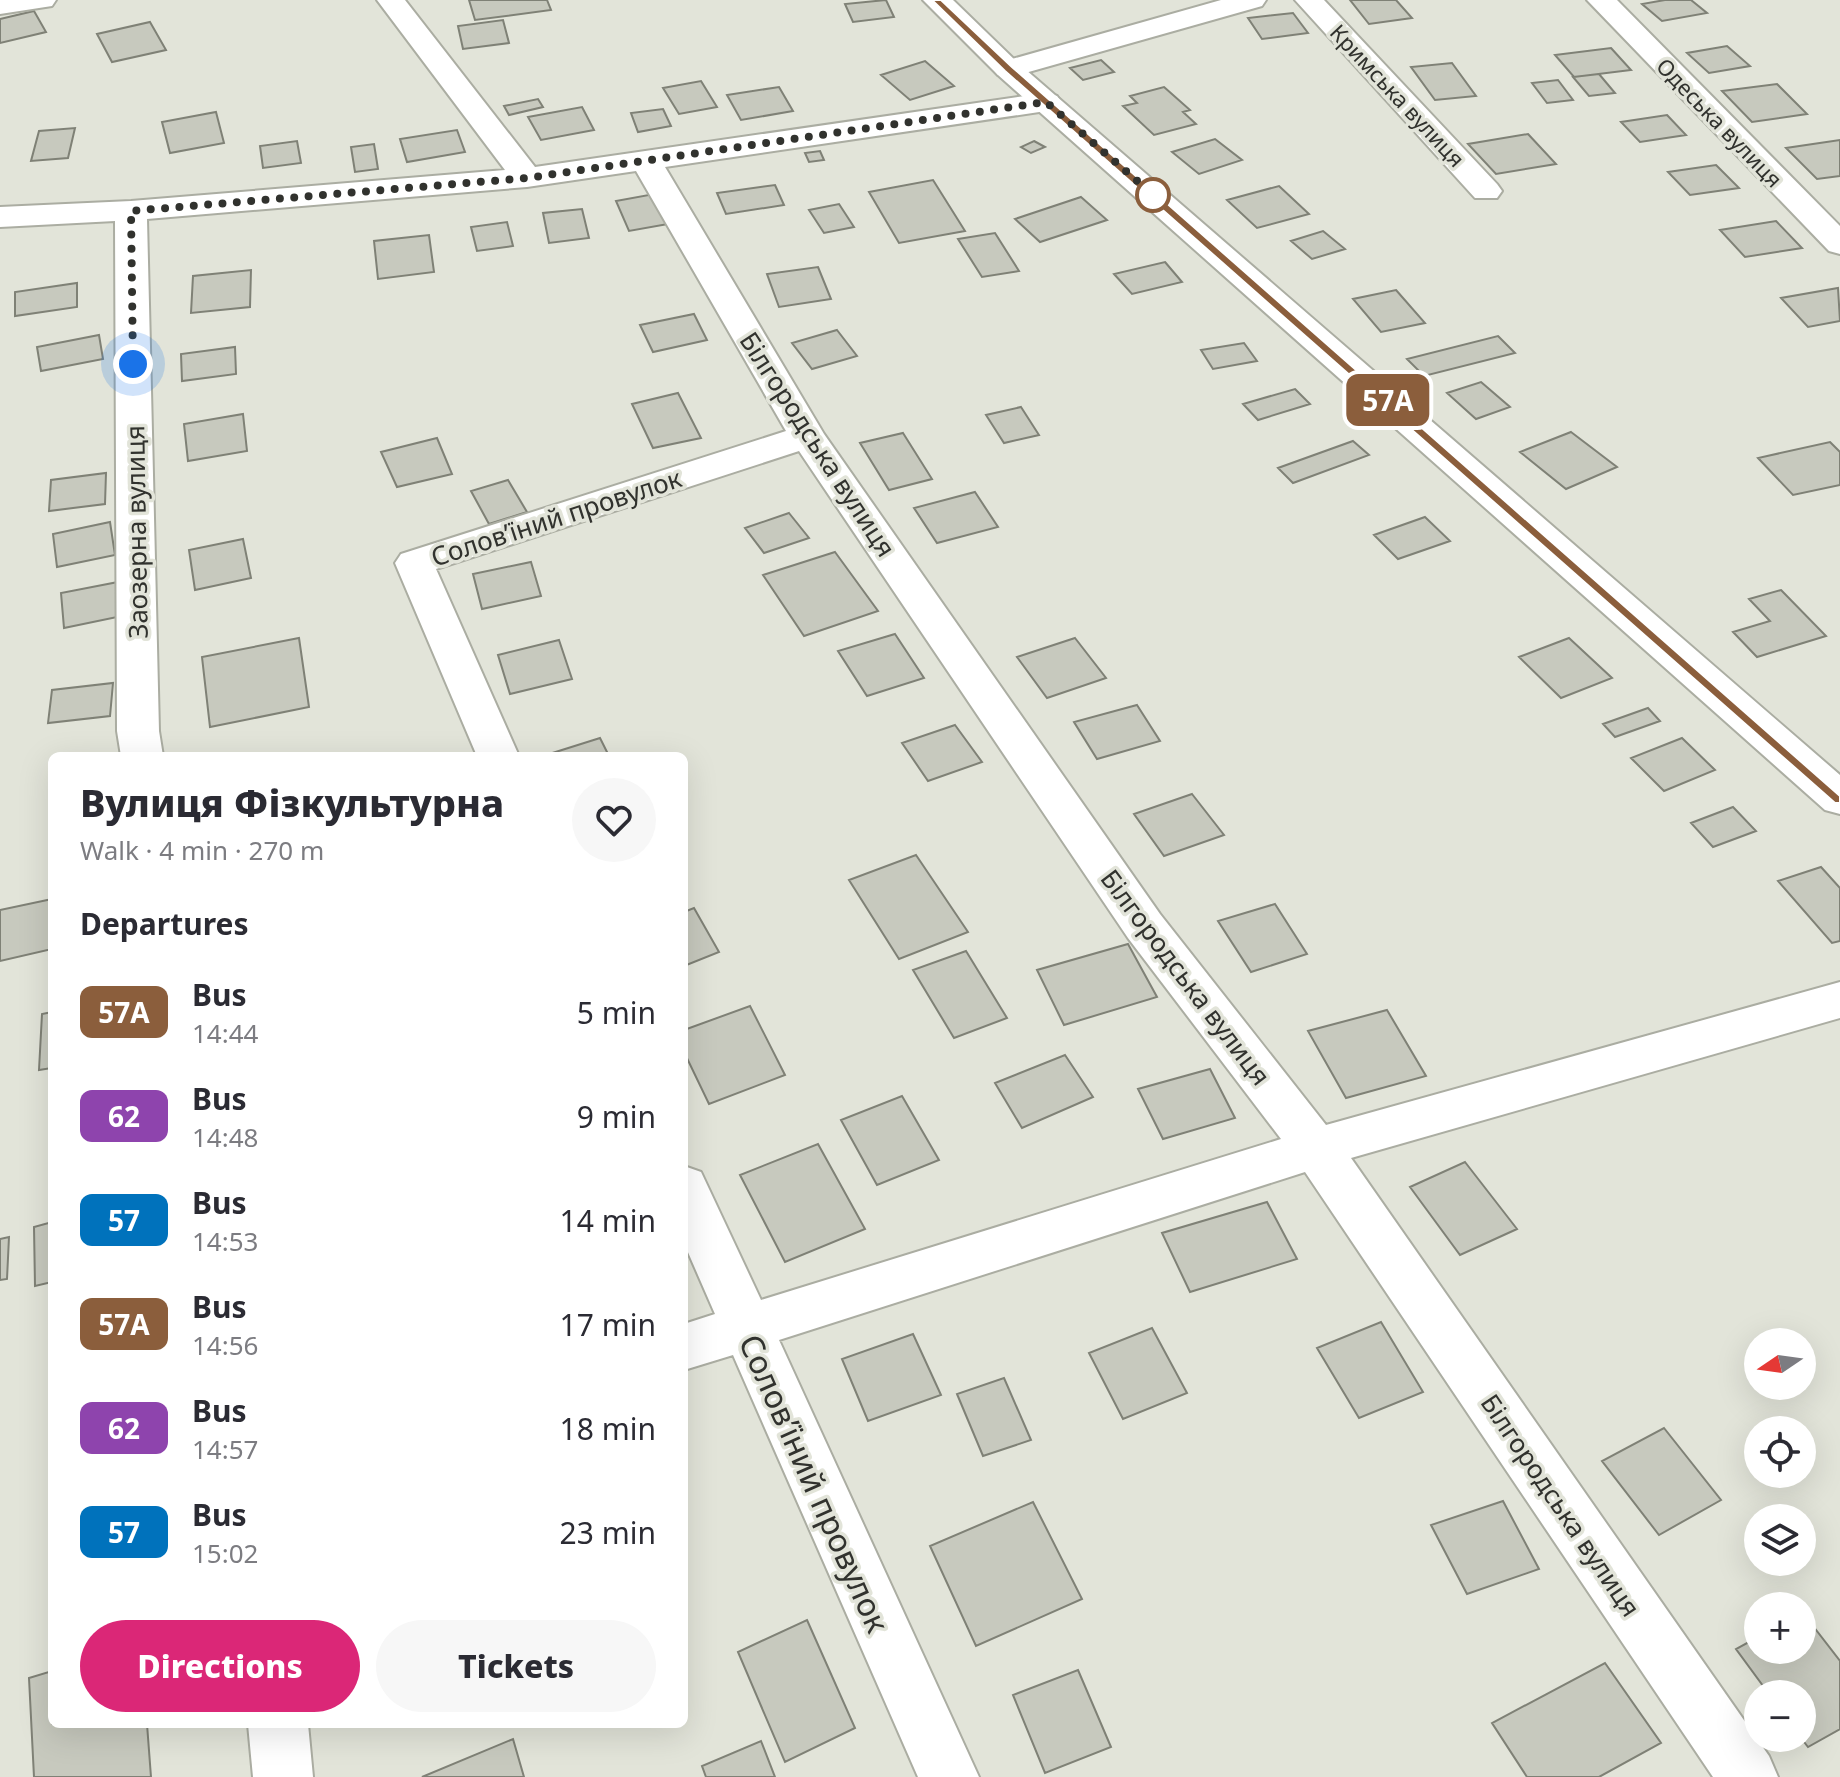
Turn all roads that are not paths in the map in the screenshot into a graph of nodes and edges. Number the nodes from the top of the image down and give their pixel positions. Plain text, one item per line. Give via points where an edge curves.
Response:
1 (42, 0) edge
2 (391, 0) edge
3 (937, 0) edge
4 (1252, 0) edge
5 (1309, 0) edge
6 (1601, 0) edge
7 (0, 6) edge
8 (1008, 69) junction
9 (1046, 102) junction
10 (647, 163) junction
11 (527, 178) junction
12 (1486, 191) dead end
13 (131, 211) junction
14 (0, 217) edge
15 (1840, 244) edge
16 (807, 436) junction
17 (141, 752) edge
18 (496, 752) edge
19 (1840, 799) edge
20 (1840, 1000) edge
21 (1316, 1148) junction
22 (688, 1196) edge
23 (745, 1328) junction
24 (688, 1346) edge
25 (278, 1728) edge
26 (283, 1777) edge
27 (949, 1777) edge
28 (1748, 1777) edge

1 - 7 street
2 - 11 street
3 - 8 street
4 - 8 street
5 - 12 street, Кримська вулиця
6 - 15 street, Одеська вулиця
8 - 9 street
9 - 10 street
9 - 19 street
10 - 11 street
10 - 16 street, Білгородська вулиця
11 - 13 street
13 - 14 street
13 - 17 street, Заозерна вулиця
16 - 18 street, Соловʼїний провулок via 414,563
16 - 21 street, Білгородська вулиця via 1144,926
20 - 21 street
21 - 23 street
21 - 28 street, Білгородська вулиця
22 - 23 street, Соловʼїний провулок
23 - 24 street
23 - 27 street, Соловʼїний провулок
25 - 26 street

